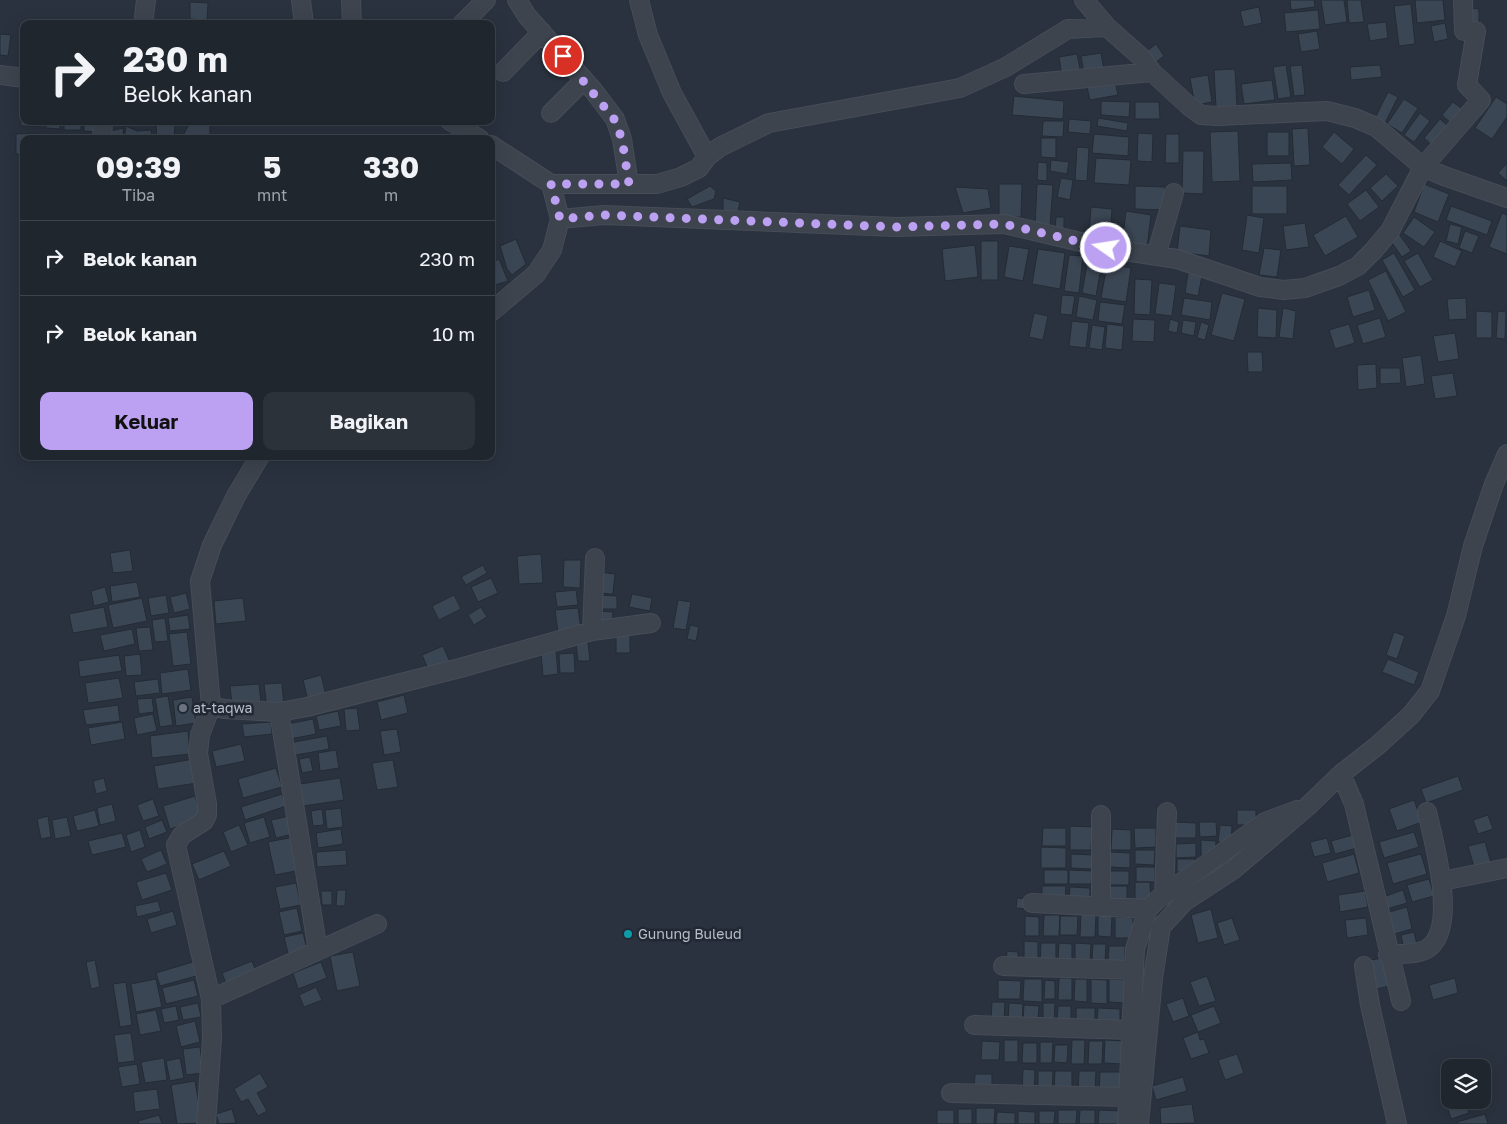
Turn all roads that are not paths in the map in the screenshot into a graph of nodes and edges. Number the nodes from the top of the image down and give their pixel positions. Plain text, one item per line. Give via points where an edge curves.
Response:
1 (301, 0) edge
2 (351, 0) edge
3 (486, 0) edge
4 (517, 0) edge
5 (638, 0) edge
6 (1084, 0) edge
7 (1463, 0) edge
8 (304, 20) edge
9 (352, 20) edge
10 (466, 20) edge
11 (1107, 27) junction
12 (542, 32) junction
13 (503, 72) dead end
14 (1152, 72) junction
15 (0, 75) edge
16 (20, 78) edge
17 (584, 80) junction
18 (1024, 84) dead end
19 (551, 113) dead end
20 (457, 125) edge
21 (473, 135) edge
22 (495, 148) edge
23 (707, 157) junction
24 (1423, 167) junction
25 (551, 184) junction
26 (629, 184) junction
27 (1174, 193) dead end
28 (1507, 198) edge
29 (560, 219) junction
30 (1156, 256) junction
31 (495, 309) edge
32 (1507, 454) edge
33 (258, 460) edge
34 (595, 558) dead end
35 (651, 623) dead end
36 (592, 631) junction
37 (211, 706) junction
38 (279, 712) junction
39 (1341, 774) junction
40 (1307, 807) junction
41 (1167, 812) dead end
42 (1427, 812) dead end
43 (1101, 815) dead end
44 (1507, 868) edge
45 (1442, 881) junction
46 (1164, 895) junction
47 (1032, 903) dead end
48 (1101, 907) junction
49 (1148, 909) junction
50 (377, 924) dead end
51 (318, 951) junction
52 (1388, 955) junction
53 (1003, 966) dead end
54 (1364, 966) dead end
55 (1133, 970) junction
56 (210, 999) junction
57 (1401, 1001) dead end
58 (974, 1025) dead end
59 (1131, 1030) junction
60 (951, 1093) dead end
61 (1128, 1096) junction
62 (206, 1124) edge
63 (1127, 1124) edge
64 (1139, 1124) edge
65 (1397, 1124) edge

1 - 8 street
2 - 9 street
3 - 10 street
4 - 12 street
5 - 23 street via 648,35 672,93
6 - 11 street
7 - 24 street via 1464,31 1476,31 1467,85 1481,100
11 - 14 street via 1141,57
11 - 23 street via 1068,29 1006,67 960,88 769,123 720,147
12 - 13 street
12 - 17 street
14 - 18 street
14 - 24 street via 1202,115 1327,111 1356,118 1376,127
15 - 16 street
17 - 19 street
17 - 26 street via 614,119 622,139
20 - 21 street
22 - 25 street
23 - 26 street via 699,168 681,177 657,184
24 - 28 street
24 - 30 street via 1390,231 1358,266 1340,276 1304,288 1284,290 1260,287 1177,259
25 - 26 street
25 - 29 street
27 - 30 street
29 - 30 street via 604,215 896,227 1004,224
29 - 31 street via 552,250 536,274
32 - 39 street via 1472,546 1456,616 1430,691 1411,715
33 - 37 street via 212,545 200,581
34 - 36 street
35 - 36 street
36 - 38 street via 460,668
37 - 38 street
37 - 56 street via 200,735 198,754 207,815 204,821 182,835 176,845
38 - 51 street
39 - 40 street
39 - 52 street via 1354,804
40 - 46 street via 1265,822
40 - 64 street via 1233,870 1184,902 1161,927 1152,978
41 - 46 street
42 - 45 street
43 - 48 street
44 - 45 street
45 - 52 street via 1442,922 1434,942 1422,951
46 - 49 street
47 - 48 street
48 - 49 street
49 - 55 street via 1135,949
50 - 51 street
51 - 56 street
52 - 57 street
53 - 55 street
54 - 65 street
55 - 59 street
56 - 62 street via 212,1038
58 - 59 street
59 - 61 street
60 - 61 street
61 - 63 street

